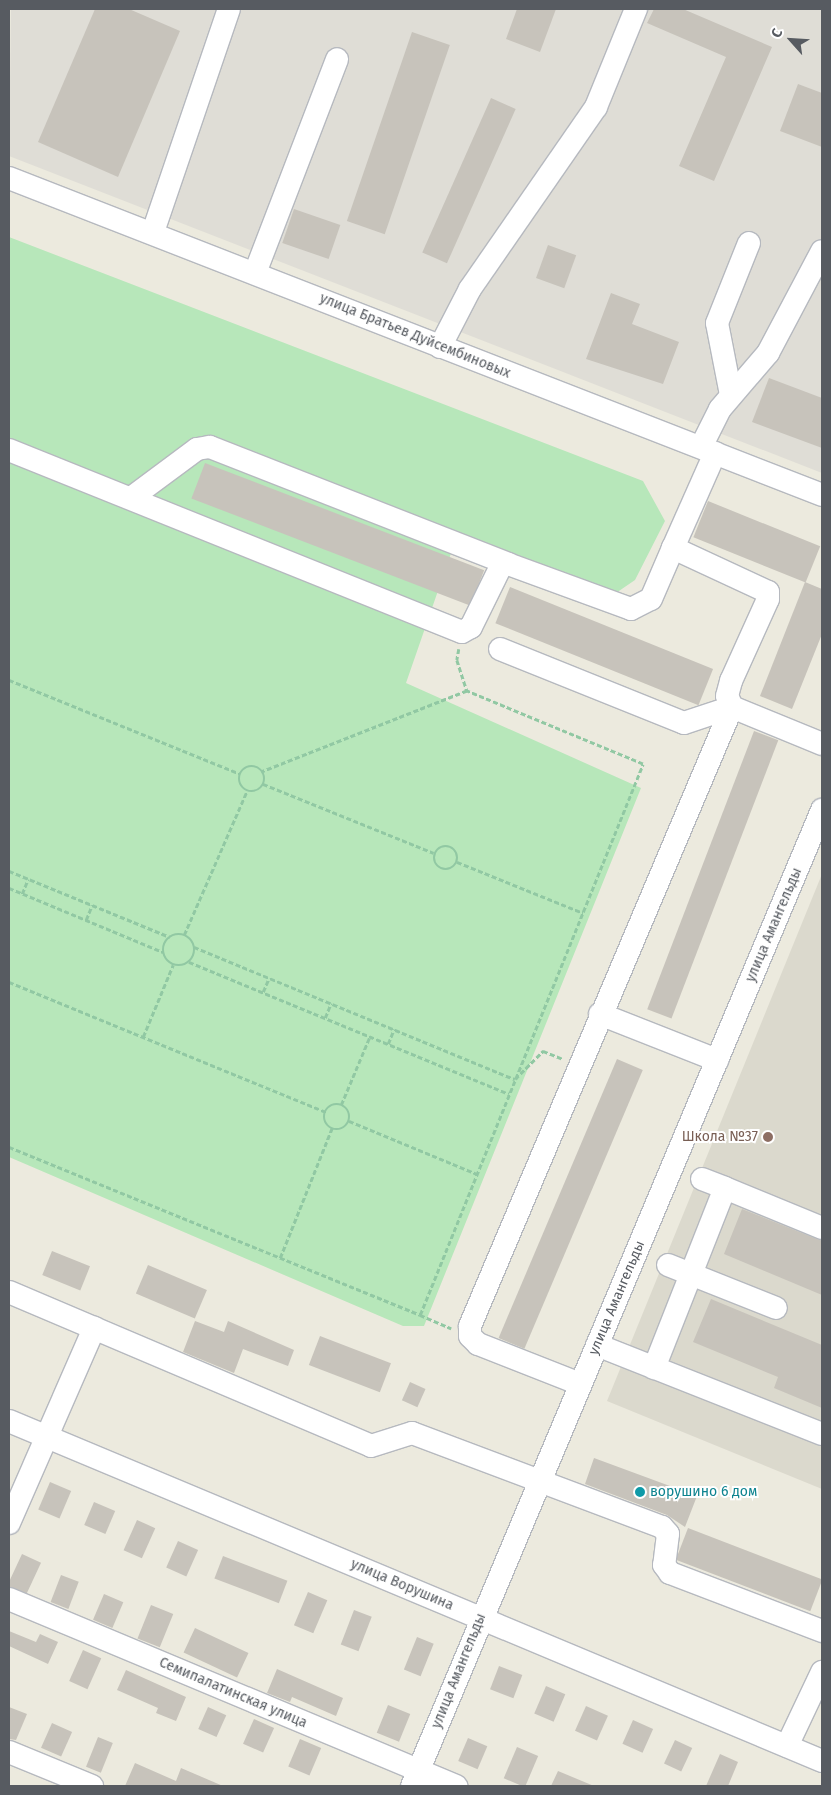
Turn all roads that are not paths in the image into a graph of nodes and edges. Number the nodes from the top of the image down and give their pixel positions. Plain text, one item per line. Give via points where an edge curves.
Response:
1 (229, 9) edge
2 (636, 9) edge
3 (337, 59) dead end
4 (9, 178) edge
5 (153, 232) junction
6 (749, 243) dead end
7 (822, 251) edge
8 (255, 273) junction
9 (440, 347) junction
10 (732, 395) junction
11 (9, 450) edge
12 (708, 450) junction
13 (822, 495) edge
14 (131, 498) junction
15 (673, 548) junction
16 (508, 564) junction
17 (500, 649) dead end
18 (732, 707) junction
19 (822, 744) edge
20 (822, 810) edge
21 (600, 1014) junction
22 (717, 1060) junction
23 (702, 1179) dead end
24 (725, 1188) junction
25 (822, 1228) edge
26 (668, 1265) dead end
27 (690, 1274) junction
28 (9, 1292) edge
29 (776, 1308) dead end
30 (94, 1328) junction
31 (597, 1346) junction
32 (654, 1368) junction
33 (580, 1384) junction
34 (9, 1421) edge
35 (822, 1434) edge
36 (46, 1436) junction
37 (539, 1479) junction
38 (9, 1523) edge
39 (9, 1599) edge
40 (480, 1618) junction
41 (822, 1630) edge
42 (822, 1672) edge
43 (822, 1708) edge
44 (802, 1717) junction
45 (787, 1746) junction
46 (9, 1752) edge
47 (822, 1761) edge
48 (416, 1778) edge
49 (92, 1786) edge
50 (457, 1786) edge

1 - 5 street
2 - 9 street via 596,107 470,289
3 - 8 street
4 - 5 street, улица Братьев Дуйсембиновых
5 - 8 street, улица Братьев Дуйсембиновых
6 - 10 street via 717,323
7 - 10 street via 768,352
8 - 9 street, улица Братьев Дуйсембиновых
9 - 12 street, улица Братьев Дуйсембиновых
10 - 12 street
11 - 14 street
12 - 13 street, улица Братьев Дуйсембиновых
12 - 15 street
14 - 16 street via 197,449 210,447
14 - 16 street via 467,632 497,572
15 - 16 street via 651,599 631,609
15 - 18 street via 768,592 768,599 730,681 727,696
17 - 18 street via 684,724
18 - 19 street
18 - 21 street
20 - 22 street, улица Амангельды
21 - 22 street
21 - 33 street via 470,1326 470,1336 478,1344
22 - 31 street, улица Амангельды
23 - 24 street
24 - 25 street
24 - 27 street
26 - 27 street
27 - 29 street
27 - 32 street
28 - 30 street
30 - 36 street
30 - 37 street via 371,1446 412,1434
31 - 32 street
31 - 33 street, улица Амангельды
32 - 35 street
33 - 37 street, улица Амангельды
34 - 36 street, улица Ворушина
36 - 38 street
36 - 40 street, улица Ворушина
37 - 40 street, улица Амангельды
37 - 41 street via 662,1527 668,1534 664,1565 670,1573
39 - 48 street, Семипалатинская улица
40 - 45 street, улица Ворушина
40 - 48 street, улица Амангельды
42 - 44 street
43 - 44 street
44 - 45 street
45 - 47 street, улица Ворушина
46 - 49 street
48 - 50 street, Семипалатинская улица

